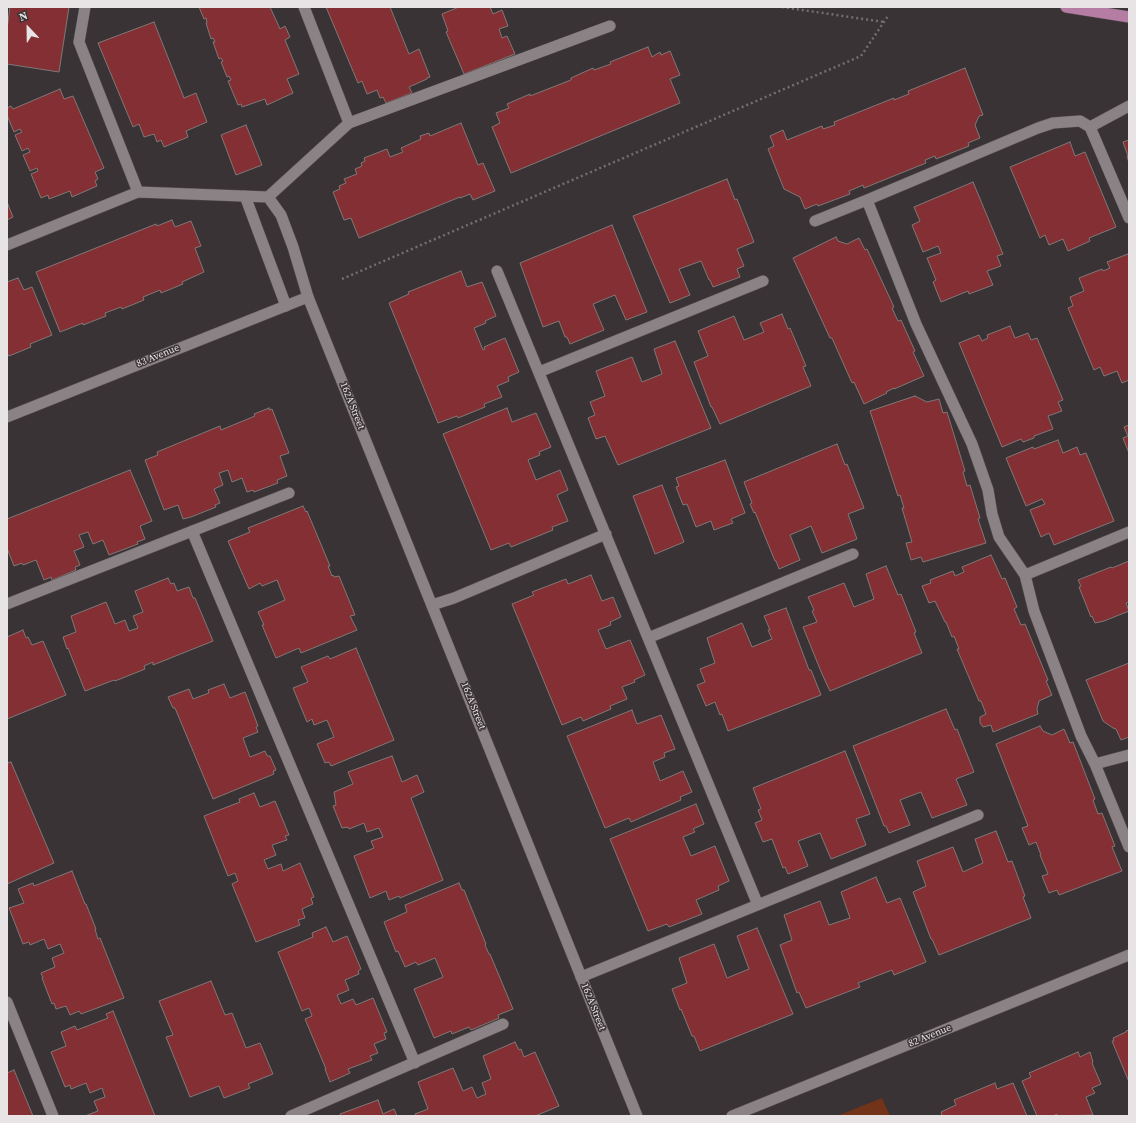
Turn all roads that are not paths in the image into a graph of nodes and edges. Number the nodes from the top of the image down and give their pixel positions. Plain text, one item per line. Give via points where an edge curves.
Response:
1 (85, 7) edge
2 (304, 7) edge
3 (1066, 7) edge
4 (1129, 17) edge
5 (610, 26) dead end
6 (1129, 106) edge
7 (349, 123) junction
8 (1090, 127) junction
9 (138, 192) junction
10 (245, 196) junction
11 (268, 197) junction
12 (867, 200) junction
13 (1129, 218) edge
14 (815, 221) dead end
15 (7, 245) edge
16 (497, 271) dead end
17 (763, 281) dead end
18 (308, 297) junction
19 (286, 306) junction
20 (539, 372) junction
21 (7, 417) edge
22 (289, 493) dead end
23 (192, 531) junction
24 (1129, 532) edge
25 (606, 534) junction
26 (853, 554) dead end
27 (1025, 575) junction
28 (7, 604) edge
29 (432, 605) junction
30 (648, 638) junction
31 (1129, 755) edge
32 (1095, 764) junction
33 (978, 815) dead end
34 (1129, 847) edge
35 (758, 905) junction
36 (1129, 955) edge
37 (581, 978) junction
38 (7, 1002) edge
39 (503, 1024) dead end
40 (415, 1063) junction
41 (53, 1116) edge
42 (291, 1116) edge
43 (637, 1116) edge
44 (732, 1116) edge

1 - 9 street via 79,42
2 - 7 street
3 - 4 main road
5 - 7 street
6 - 8 street
7 - 11 street
8 - 12 street via 1080,121 1053,123
8 - 13 street
9 - 10 street
9 - 15 street
10 - 11 street
10 - 19 street
11 - 18 street, 162A Street via 281,215
12 - 14 street
12 - 27 street via 916,324 972,444 988,490 999,537
16 - 20 street
17 - 20 street
18 - 19 street, 83 Avenue
18 - 29 street, 162A Street
19 - 21 street, 83 Avenue
20 - 25 street
22 - 23 street
23 - 28 street
23 - 40 street
24 - 27 street
25 - 29 street
25 - 30 street
26 - 30 street
27 - 32 street via 1034,611 1081,736
29 - 37 street, 162A Street
30 - 35 street
31 - 32 street
32 - 34 street
33 - 35 street
35 - 37 street
36 - 44 street, 82 Avenue
37 - 43 street, 162A Street
38 - 41 street
39 - 40 street
40 - 42 street

